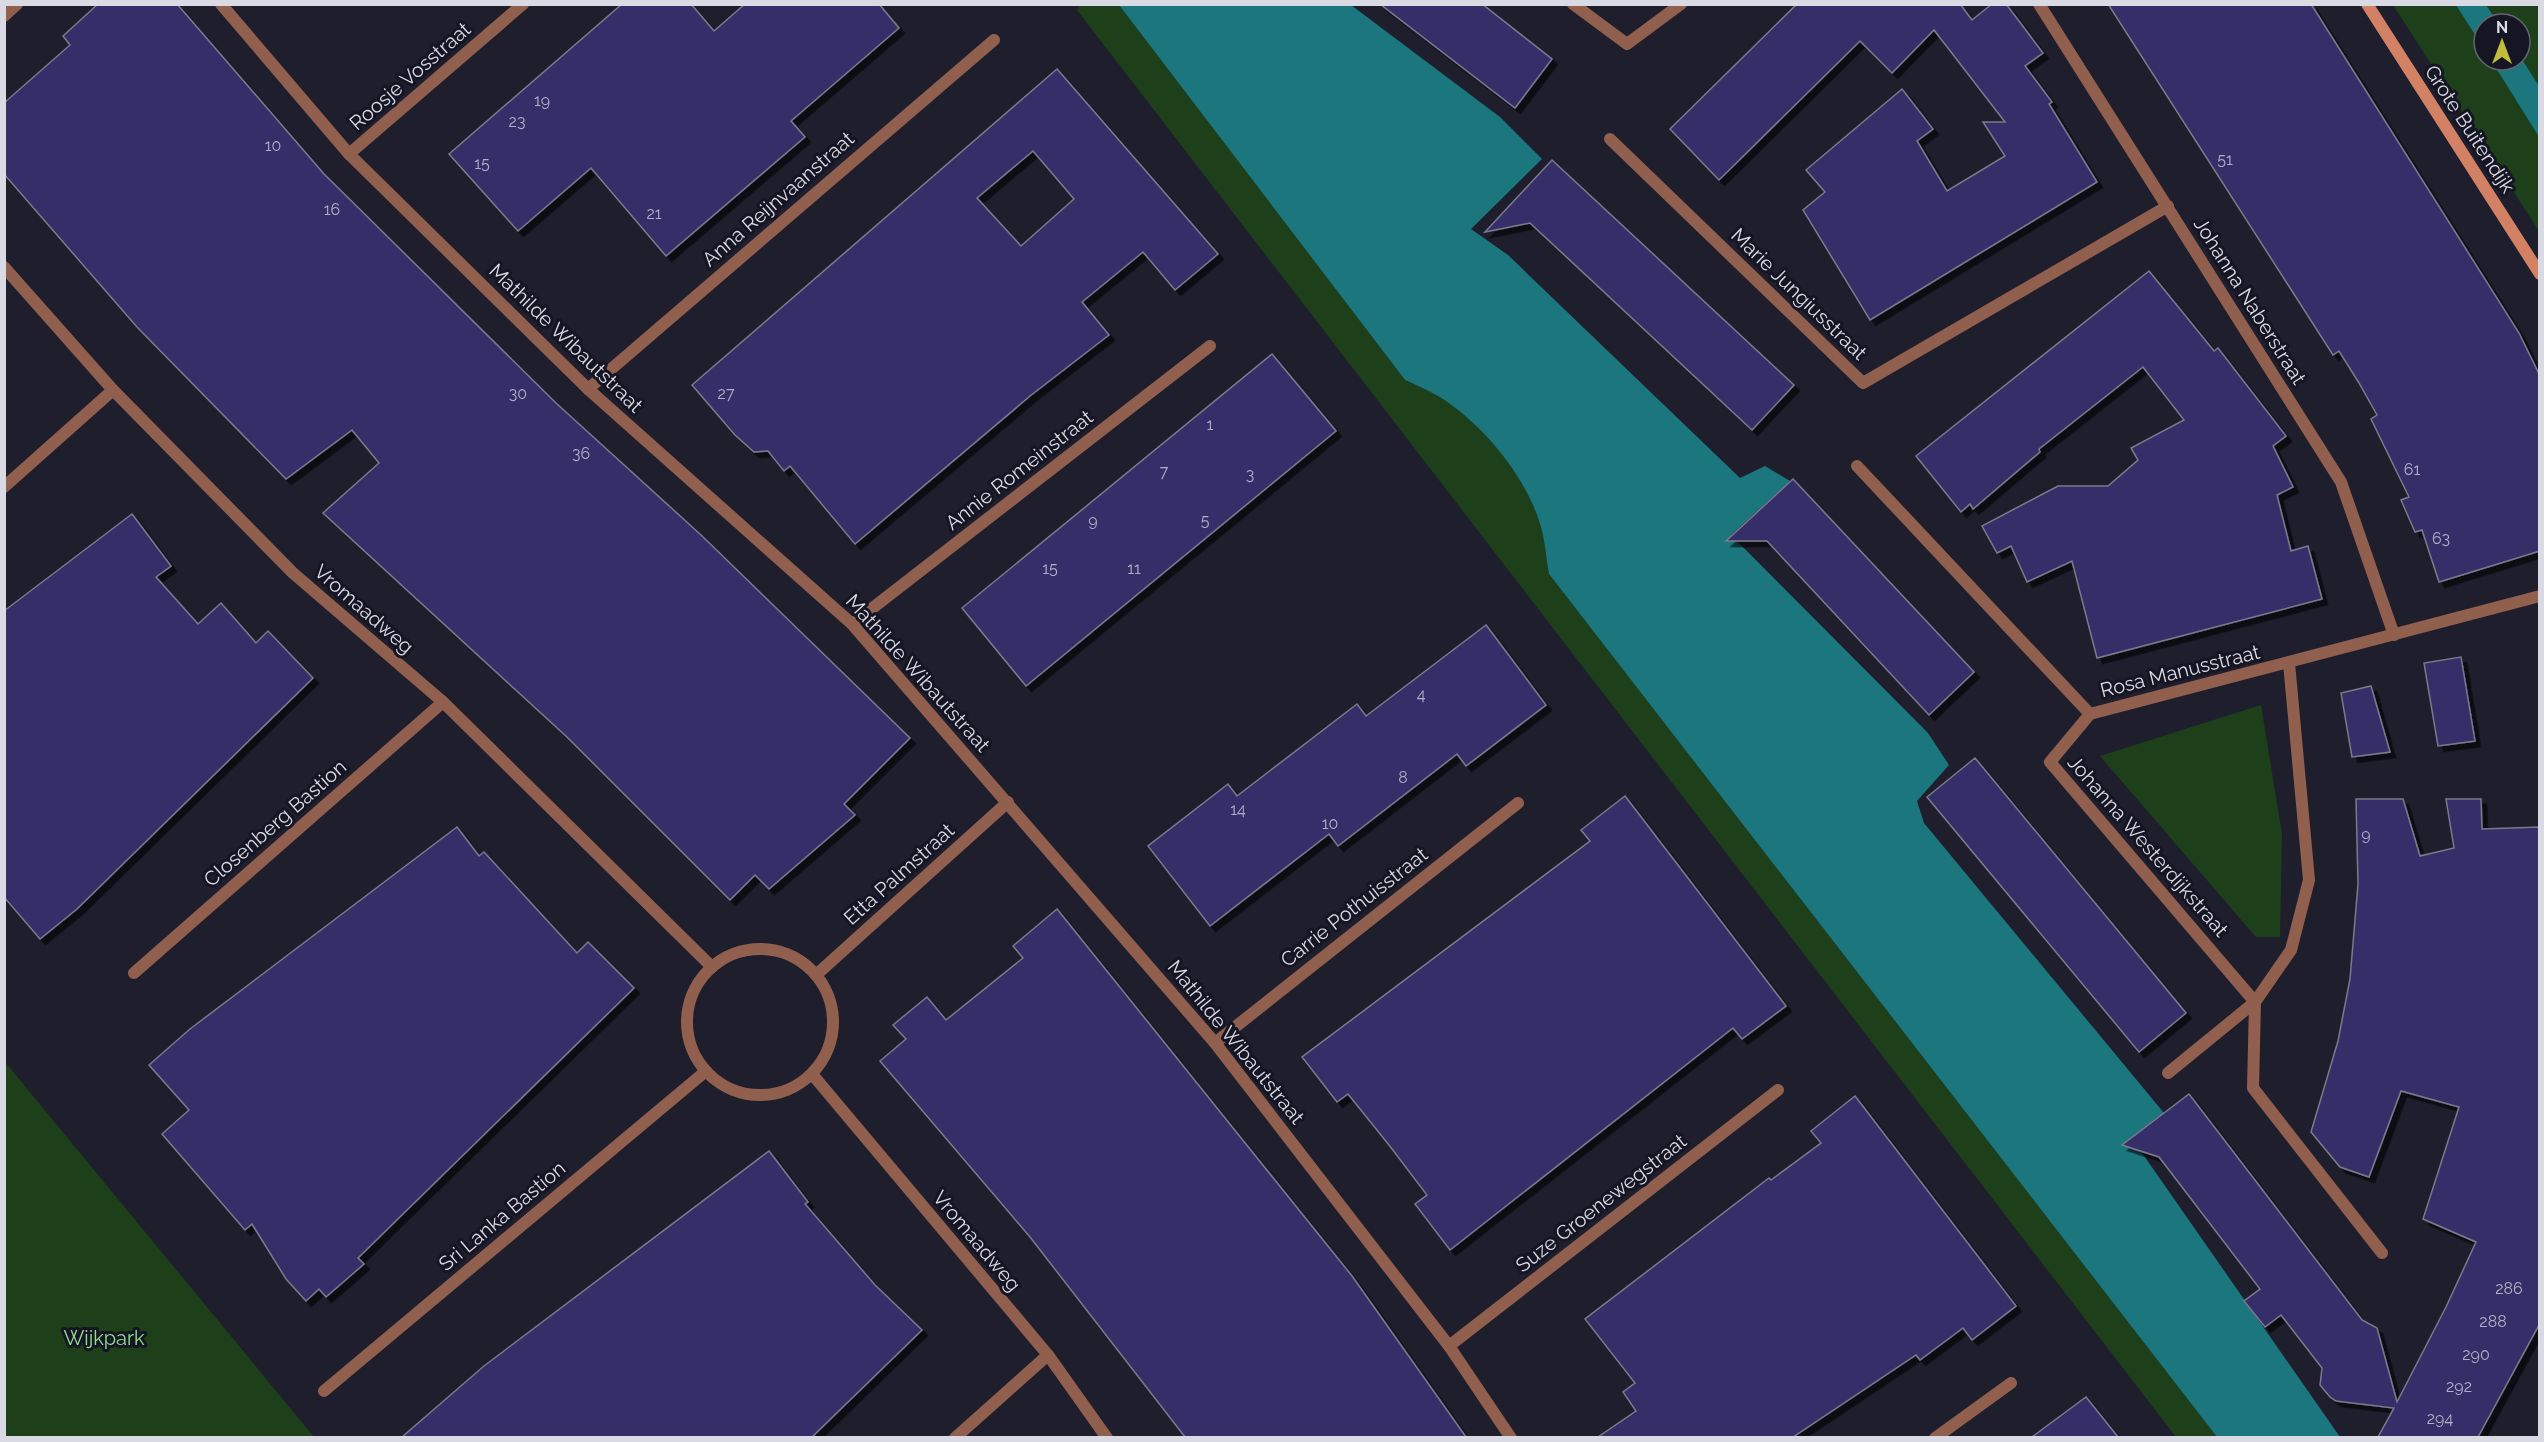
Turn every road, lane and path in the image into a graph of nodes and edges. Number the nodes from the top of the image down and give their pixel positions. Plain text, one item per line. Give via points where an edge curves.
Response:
1 (17, 4) edge
2 (221, 4) edge
3 (523, 4) edge
4 (1573, 4) edge
5 (1681, 4) edge
6 (2039, 4) edge
7 (2367, 4) edge
8 (4, 16) edge
9 (994, 40) dead end
10 (1610, 139) dead end
11 (349, 154) junction
12 (2168, 206) junction
13 (4, 267) edge
14 (2540, 274) edge
15 (1210, 346) dead end
16 (588, 389) junction
17 (113, 390) junction
18 (1857, 466) dead end
19 (4, 487) edge
20 (2540, 596) edge
21 (852, 624) junction
22 (2394, 635) junction
23 (2289, 663) junction
24 (443, 702) junction
25 (2090, 714) junction
26 (1008, 802) junction
27 (1518, 803) dead end
28 (712, 967) junction
29 (134, 973) dead end
30 (816, 975) junction
31 (2255, 1002) junction
32 (1215, 1042) junction
33 (706, 1071) junction
34 (2168, 1073) dead end
35 (812, 1074) junction
36 (1778, 1090) dead end
37 (2382, 1253) dead end
38 (1449, 1346) junction
39 (1048, 1355) junction
40 (2011, 1383) dead end
41 (324, 1391) dead end
42 (955, 1437) edge
43 (1107, 1437) edge
44 (1511, 1437) edge
45 (1935, 1437) edge

1 - 8 street
2 - 11 street, Mathilde Wibautstraat
3 - 11 street, Roosje Vosstraat
4 - 5 street via 1627,45
6 - 12 street, Johanna Naberstraat
7 - 14 street, Grote Buitendijk
9 - 16 street, Anna Reijnvaanstraat
10 - 12 street, Marie Jungiusstraat via 1863,382
11 - 16 street, Mathilde Wibautstraat
12 - 22 street, Johanna Naberstraat via 2340,482
13 - 17 street, Vromaadweg
15 - 21 street, Annie Romeinstraat
16 - 21 street, Mathilde Wibautstraat
17 - 19 street
17 - 24 street, Vromaadweg via 293,573
18 - 25 street, Rosa Manusstraat
20 - 22 street, Rosa Manusstraat
21 - 26 street, Mathilde Wibautstraat
22 - 23 street, Rosa Manusstraat
23 - 25 street, Rosa Manusstraat
23 - 31 street via 2309,880 2291,950
24 - 28 street, Vromaadweg
24 - 29 street, Closenberg Bastion
25 - 31 street, Johanna Westerdijkstraat via 2050,762
26 - 30 street, Etta Palmstraat
26 - 32 street, Mathilde Wibautstraat
27 - 32 street, Carrie Pothuisstraat
28 - 30 street via 732,954 772,950 788,954
28 - 33 street via 692,996 687,1016 695,1055
30 - 35 street via 831,1002 833,1031 826,1055
31 - 34 street
31 - 37 street via 2253,1088
32 - 38 street, Mathilde Wibautstraat
33 - 35 street via 737,1092 760,1095 783,1092
33 - 41 street, Sri Lanka Bastion
35 - 39 street, Vromaadweg
36 - 38 street, Suze Groenewegstraat
38 - 44 street, Mathilde Wibautstraat
39 - 42 street
39 - 43 street, Vromaadweg
40 - 45 street

